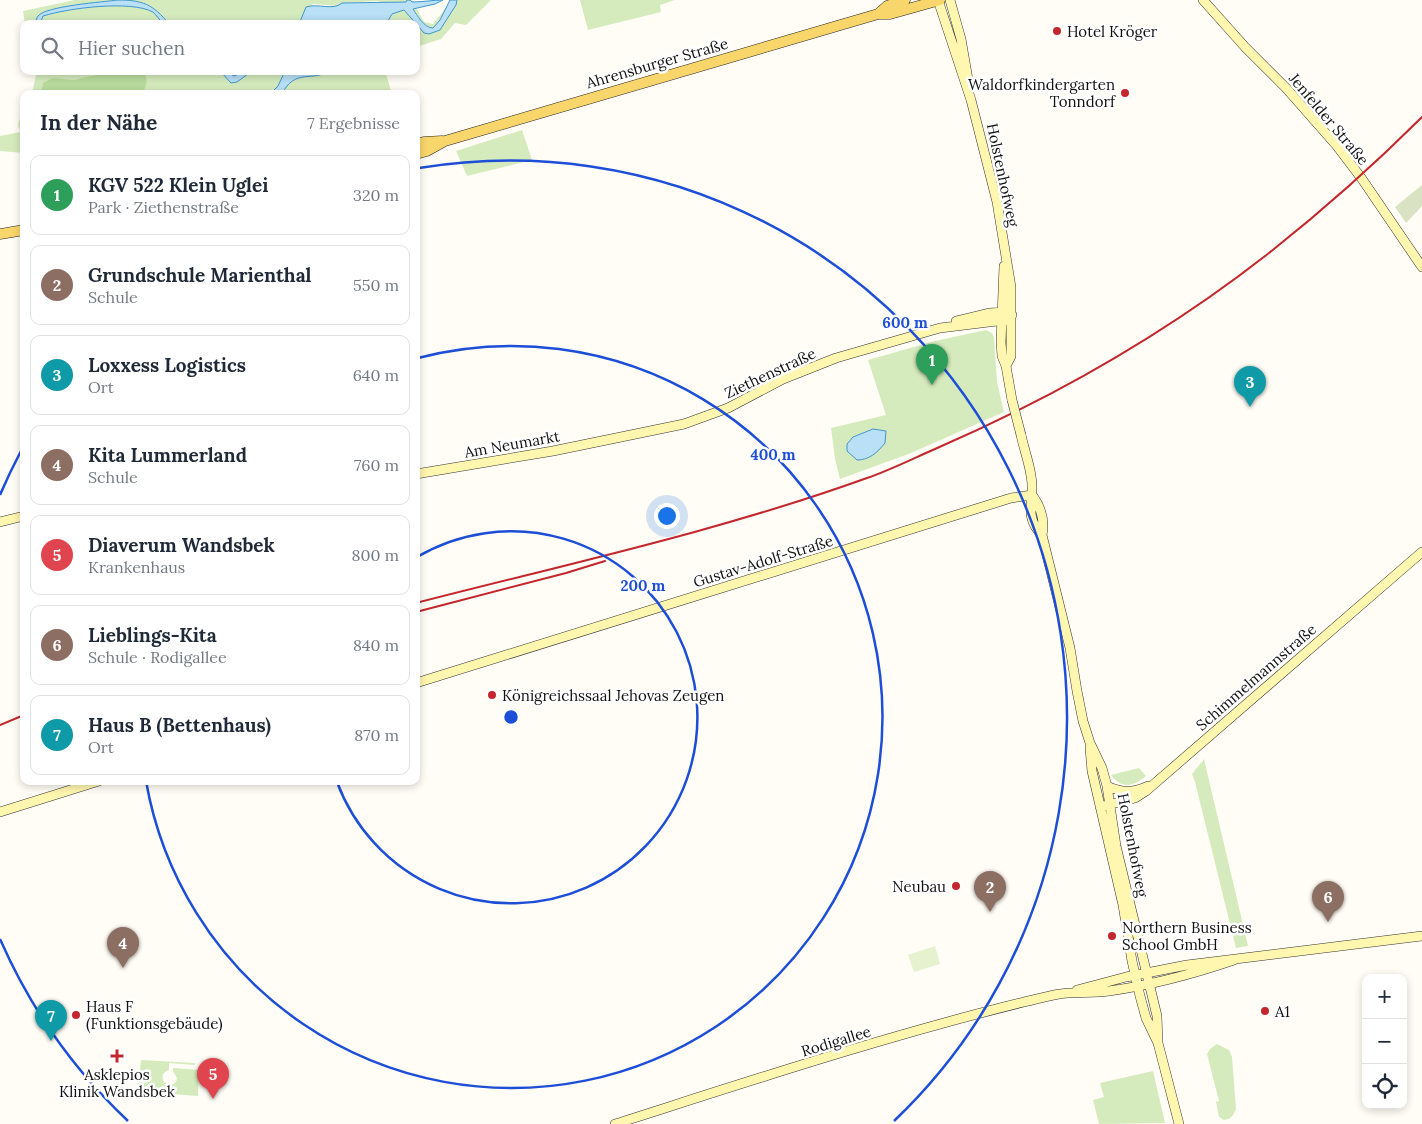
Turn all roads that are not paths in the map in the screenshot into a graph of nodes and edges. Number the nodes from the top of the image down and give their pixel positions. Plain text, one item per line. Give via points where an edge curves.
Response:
1 (905, 0) edge
2 (938, 0) edge
3 (950, 0) edge
4 (1203, 0) edge
5 (878, 14) junction
6 (971, 100) junction
7 (445, 141) junction
8 (420, 144) edge
9 (420, 153) edge
10 (20, 231) edge
11 (1, 234) edge
12 (1005, 257) junction
13 (1422, 267) edge
14 (1012, 315) junction
15 (1002, 316) junction
16 (1006, 366) junction
17 (612, 439) joint
18 (420, 473) edge
19 (1032, 495) junction
20 (20, 517) edge
21 (0, 522) edge
22 (1422, 552) edge
23 (420, 682) edge
24 (1090, 743) junction
25 (1156, 783) junction
26 (85, 785) edge
27 (1107, 786) junction
28 (1110, 805) junction
29 (1100, 807) junction
30 (0, 812) edge
31 (1422, 936) edge
32 (1234, 960) junction
33 (1147, 972) junction
34 (1135, 975) junction
35 (1150, 984) junction
36 (1138, 986) junction
37 (1068, 993) junction
38 (1158, 1043) junction
39 (615, 1124) edge
40 (1179, 1124) edge

1 - 5 main road, Ahrensburger Straße via 887,6
2 - 5 main road, Ahrensburger Straße via 890,14
2 - 6 main road, Holstenhofweg
3 - 6 main road, Holstenhofweg via 965,59
4 - 13 main road, Jenfelder Straße via 1337,146
5 - 7 main road, Ahrensburger Straße
6 - 12 main road, Holstenhofweg via 996,202
7 - 8 main road, Ahrensburger Straße
7 - 9 main road, Ahrensburger Straße
10 - 11 main road
12 - 14 main road, Holstenhofweg
12 - 15 main road, Holstenhofweg
14 - 15 main road, Ziethenstraße via 1008,312
14 - 16 main road, Holstenhofweg via 1011,356
15 - 16 main road, Holstenhofweg via 1002,356
15 - 17 main road, Ziethenstraße via 975,316 836,358 775,383 732,406 684,424
16 - 19 main road, Holstenhofweg, bridge via 1032,477
17 - 18 main road, Am Neumarkt
19 - 23 main road, Gustav-Adolf-Straße via 1002,501
19 - 24 main road, Holstenhofweg via 1030,509 1035,528 1042,535
20 - 21 main road
22 - 25 main road, Schimmelmannstraße
24 - 27 main road, Holstenhofweg
24 - 29 main road, Holstenhofweg
25 - 27 main road via 1127,792
25 - 28 main road, Schimmelmannstraße via 1138,797
26 - 30 main road
27 - 28 main road, Holstenhofweg
28 - 29 main road, Schimmelmannstraße
28 - 33 main road, Holstenhofweg via 1116,846
29 - 34 main road, Holstenhofweg via 1123,905
31 - 32 main road, Rodigallee
32 - 33 main road, Rodigallee
32 - 35 main road, Rodigallee
33 - 34 main road, Rodigallee
33 - 35 main road, Holstenhofweg
34 - 36 main road, Holstenhofweg
34 - 37 main road, Rodigallee
35 - 36 main road, Rodigallee
35 - 38 main road, Holstenhofweg via 1157,1016
36 - 37 main road, Rodigallee via 1097,993
36 - 38 main road, Holstenhofweg via 1146,1018
37 - 39 main road, Rodigallee via 887,1039
38 - 40 main road, Holstenhofweg

